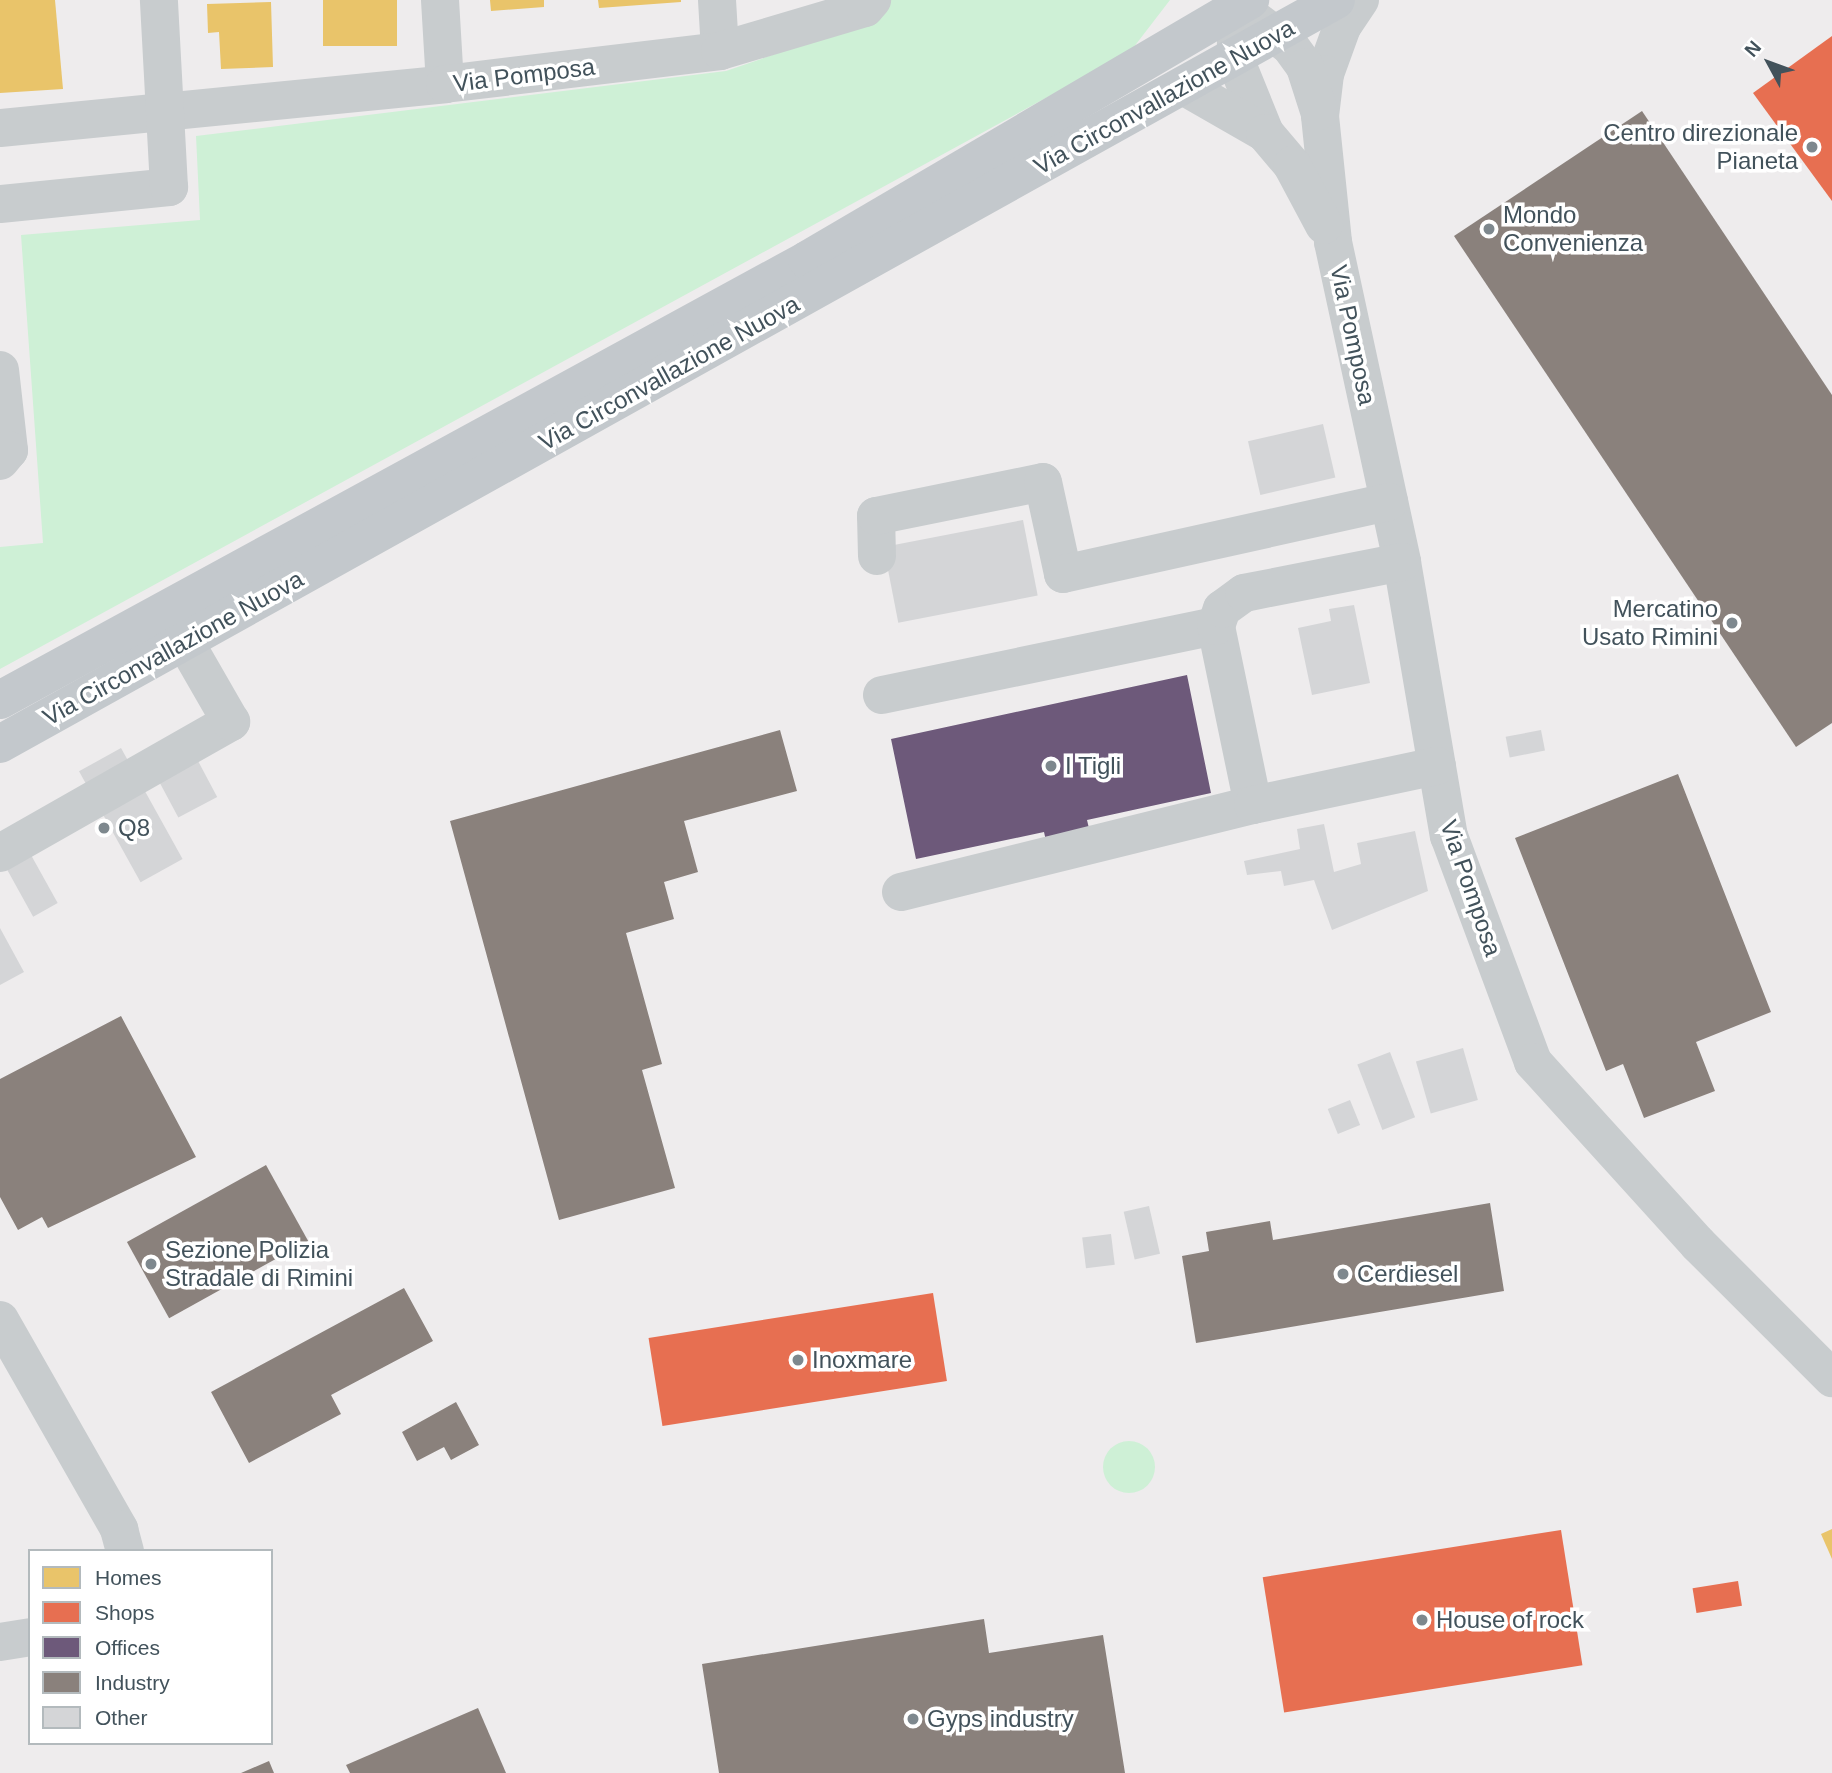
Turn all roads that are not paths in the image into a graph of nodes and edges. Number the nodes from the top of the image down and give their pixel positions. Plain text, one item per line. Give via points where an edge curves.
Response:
1 (159, 0) edge
2 (440, 0) edge
3 (717, 0) edge
4 (872, 0) edge
5 (1336, 0) edge
6 (1360, 0) edge
7 (1244, 4) edge
8 (1277, 34) junction
9 (720, 51) junction
10 (1235, 59) junction
11 (445, 84) junction
12 (1185, 87) junction
13 (166, 112) junction
14 (1320, 116) junction
15 (0, 128) edge
16 (1265, 133) junction
17 (0, 204) edge
18 (1333, 242) junction
19 (0, 370) edge
20 (0, 461) edge
21 (1388, 502) junction
22 (877, 556) dead end
23 (1402, 562) junction
24 (1216, 626) junction
25 (185, 642) junction
26 (882, 695) dead end
27 (0, 700) edge
28 (0, 744) edge
29 (1437, 766) junction
30 (1252, 805) junction
31 (0, 853) edge
32 (901, 892) dead end
33 (0, 1320) edge
34 (1832, 1378) edge
35 (124, 1549) edge
36 (28, 1637) edge
37 (0, 1642) edge

1 - 13 street
2 - 11 street
3 - 9 street
4 - 9 street, Via Pomposa via 865,8
5 - 8 main road, Via Circonvallazione Nuova
6 - 14 street, Via Pomposa via 1342,27 1325,74
7 - 8 street, Via Pomposa
7 - 10 street, Via Pomposa
7 - 27 main road, Via Circonvallazione Nuova via 807,260
8 - 10 main road, Via Circonvallazione Nuova
8 - 14 street, Via Pomposa via 1305,67
9 - 11 street, Via Pomposa
10 - 12 main road, Via Circonvallazione Nuova
10 - 16 street, Via Pomposa
11 - 13 street, Via Pomposa
12 - 16 street, Via Pomposa
12 - 25 main road, Via Circonvallazione Nuova
13 - 15 street, Via Pomposa
13 - 17 street via 169,187
14 - 18 street, Via Pomposa
16 - 18 street, Via Pomposa via 1292,165
18 - 21 street, Via Pomposa
19 - 20 street via 9,450
21 - 22 street via 1063,574 1043,482 876,516
21 - 23 street, Via Pomposa
23 - 24 street via 1244,593 1222,609
23 - 29 street, Via Pomposa
24 - 26 street
24 - 30 street
25 - 28 main road, Via Circonvallazione Nuova
25 - 31 street via 230,722
29 - 30 street
29 - 34 street, Via Pomposa via 1449,836 1533,1062 1698,1244
30 - 32 street
33 - 35 street via 119,1529
36 - 37 street

